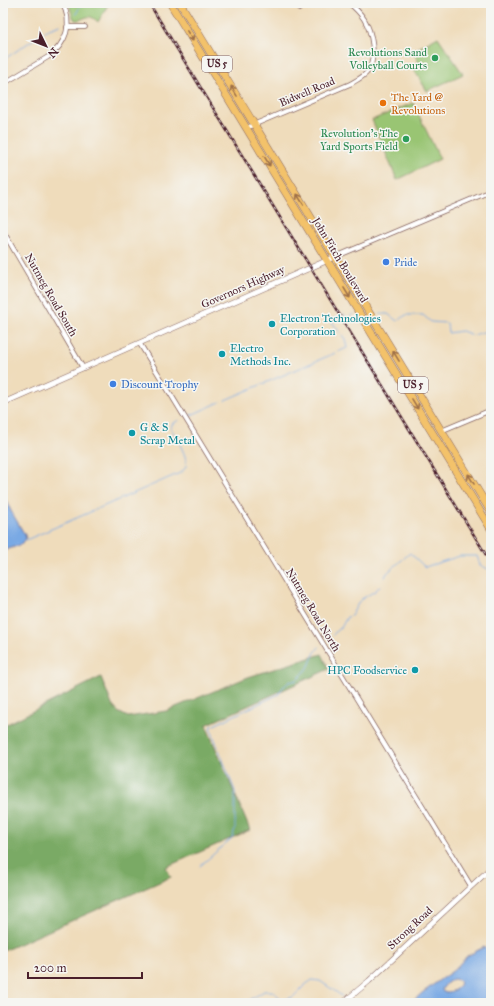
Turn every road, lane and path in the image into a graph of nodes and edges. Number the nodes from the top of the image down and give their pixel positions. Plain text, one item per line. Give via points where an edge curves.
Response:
1 (62, 3) edge
2 (170, 3) edge
3 (180, 3) edge
4 (303, 3) edge
5 (349, 3) edge
6 (299, 9) dead end
7 (67, 27) junction
8 (85, 28) dead end
9 (3, 84) edge
10 (254, 125) junction
11 (246, 128) junction
12 (491, 191) edge
13 (3, 231) edge
14 (335, 257) junction
15 (327, 260) junction
16 (140, 344) junction
17 (83, 368) junction
18 (3, 403) edge
19 (491, 410) edge
20 (441, 431) junction
21 (491, 512) edge
22 (491, 529) edge
23 (491, 868) edge
24 (470, 886) junction
25 (343, 1003) edge

1 - 7 street via 67,14
2 -> 11 highway, John Fitch Boulevard / US 5
10 -> 3 highway, John Fitch Boulevard / US 5
4 - 6 street
5 - 10 street, Bidwell Road via 364,19 371,38 373,55 368,71 350,84
7 - 8 street
7 - 9 street via 61,44 52,54
10 - 11 street, Bidwell Road
14 -> 10 highway, John Fitch Boulevard / US 5
11 -> 15 highway, John Fitch Boulevard / US 5
12 - 14 street, Governors Highway
13 - 17 street, Nutmeg Road South
14 - 15 street, Governors Highway
20 -> 14 highway, John Fitch Boulevard / US 5
15 - 16 street, Governors Highway
15 -> 22 highway, John Fitch Boulevard / US 5
16 - 17 street, Governors Highway
16 - 24 street, Nutmeg Road North
17 - 18 street, Governors Highway
19 - 20 street
21 -> 20 highway, John Fitch Boulevard / US 5
23 - 24 street, Strong Road
24 - 25 street, Strong Road

